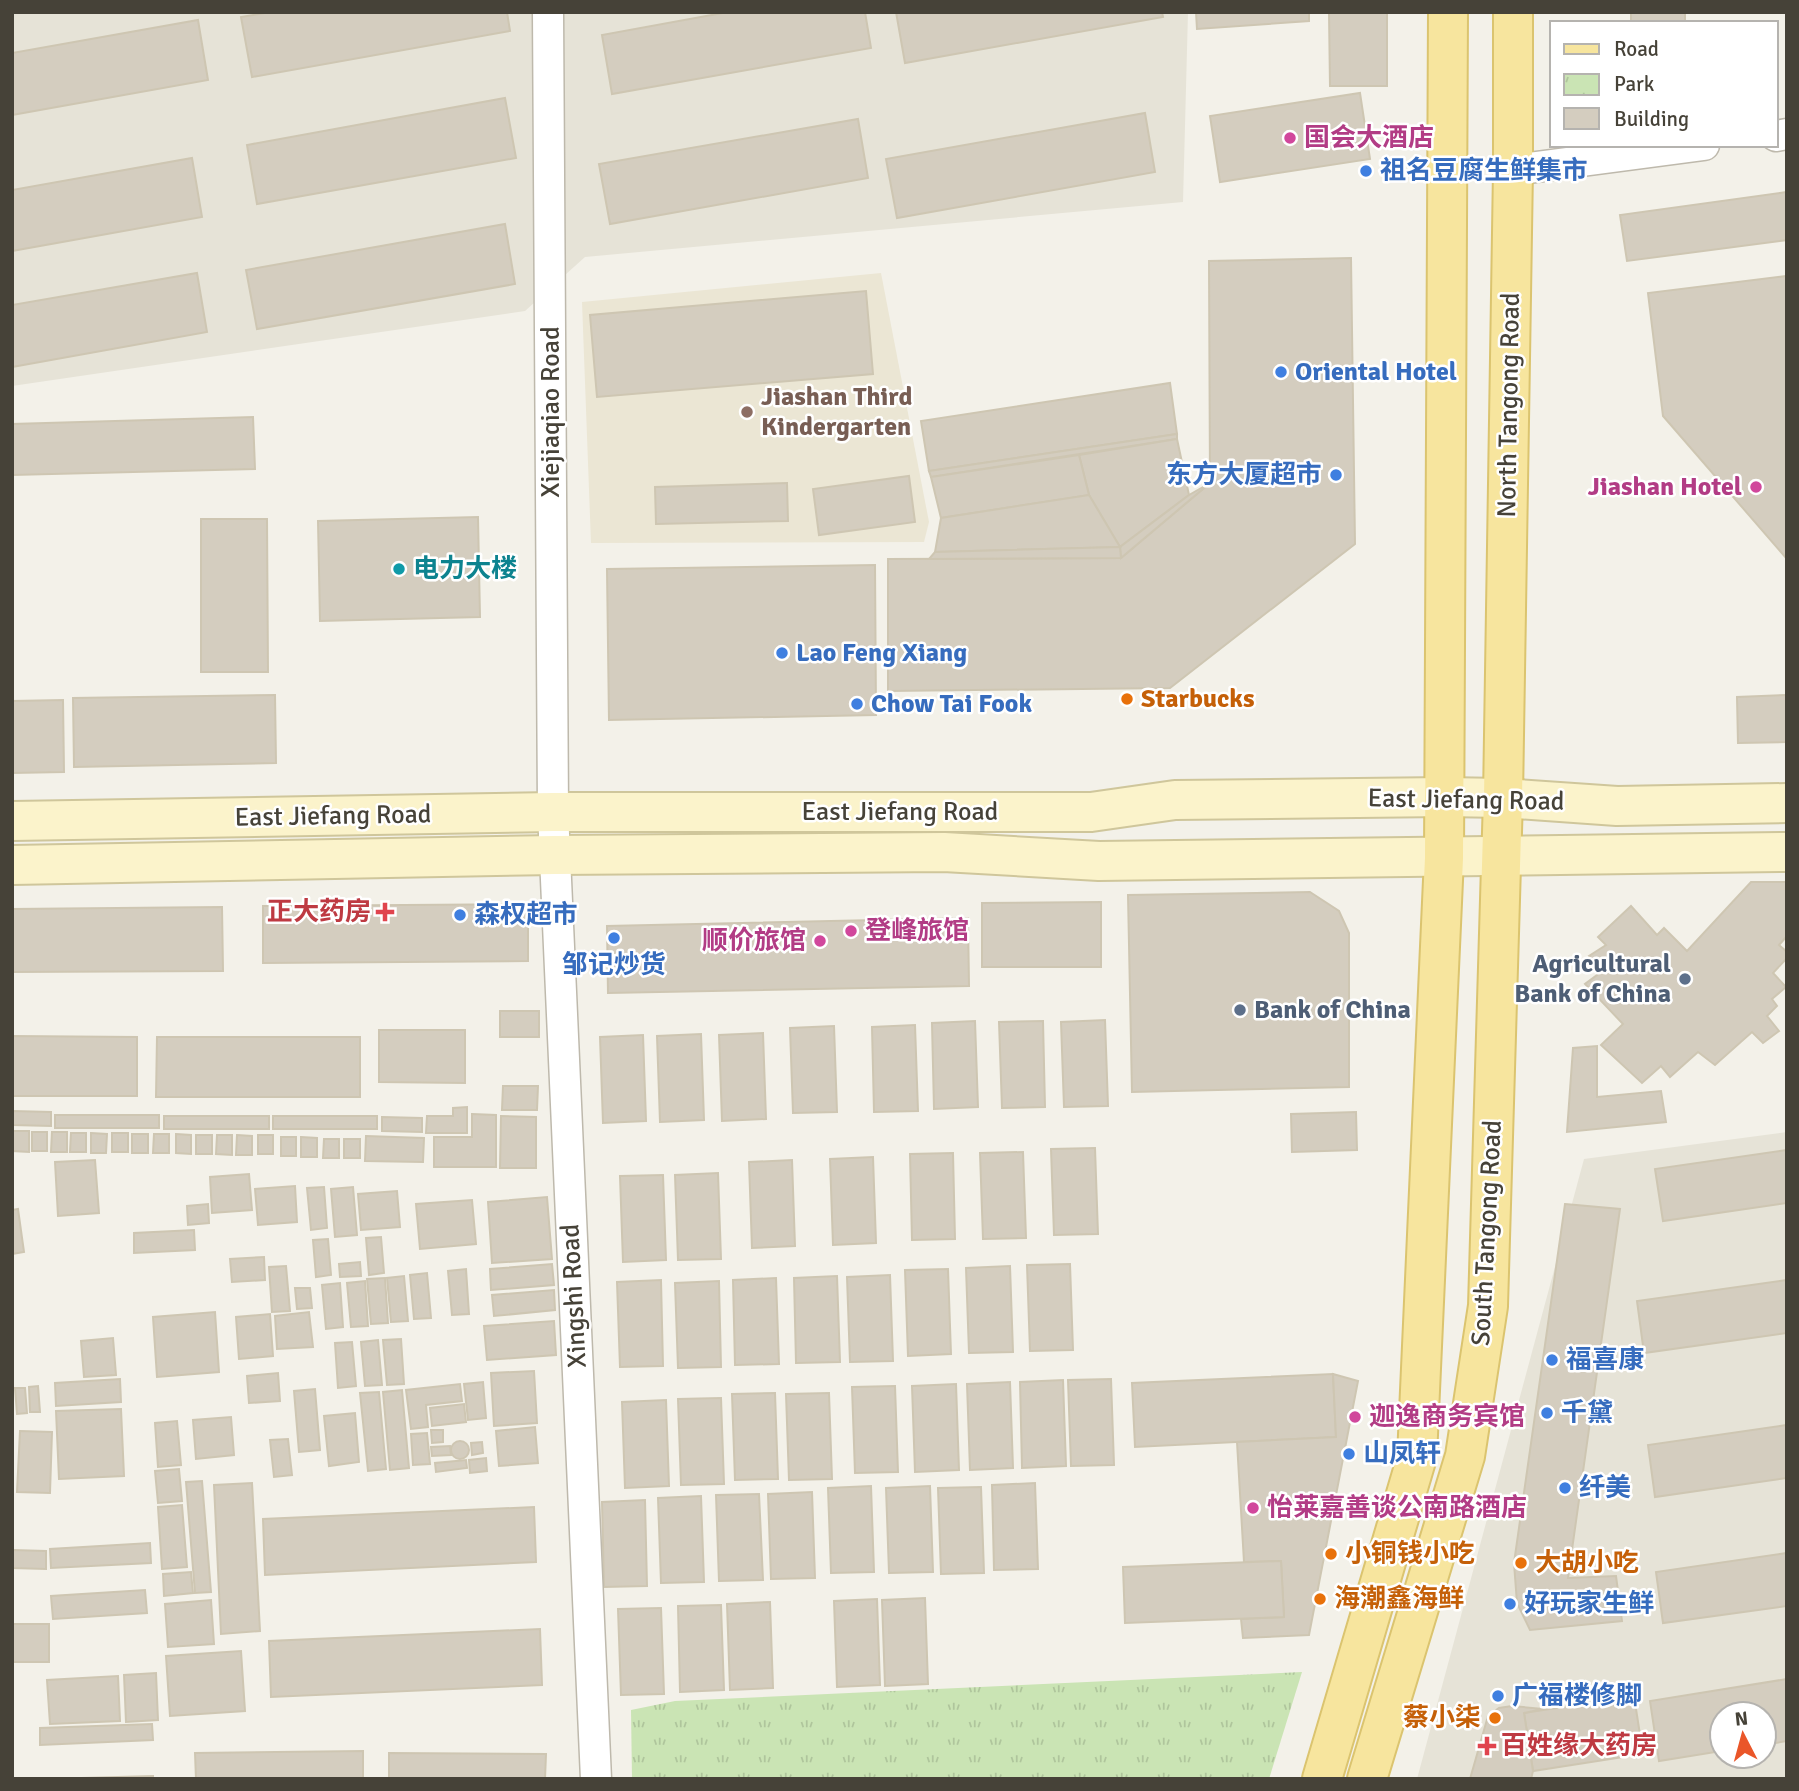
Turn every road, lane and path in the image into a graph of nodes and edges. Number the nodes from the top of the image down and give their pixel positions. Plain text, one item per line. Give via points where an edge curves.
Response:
1 (548, 12) edge
2 (1448, 12) edge
3 (1513, 12) edge
4 (1689, 147) edge
5 (1513, 170) junction
6 (1445, 797) junction
7 (1503, 797) junction
8 (1787, 803) edge
9 (553, 812) junction
10 (12, 821) edge
11 (1787, 852) edge
12 (555, 855) junction
13 (1502, 857) junction
14 (1444, 858) junction
15 (12, 865) edge
16 (596, 1779) edge
17 (1322, 1779) edge
18 (1367, 1779) edge

1 - 9 street, Xiejiaqiao Road
2 - 6 main road
3 - 5 main road, North Tangong Road
4 - 5 street
5 - 7 main road, North Tangong Road
6 - 7 main road, East Jiefang Road
6 - 9 main road, East Jiefang Road via 1175,800 1091,812
6 - 14 main road
7 - 8 main road, East Jiefang Road via 1618,806
7 - 13 main road, South Tangong Road
9 - 10 main road, East Jiefang Road
9 - 12 street, Xingshi Road
11 - 13 main road, East Jiefang Road
12 - 14 main road, East Jiefang Road via 944,852 1099,861
12 - 15 main road, East Jiefang Road
12 - 16 street, Xingshi Road
13 - 14 main road, East Jiefang Road
13 - 18 main road, South Tangong Road via 1488,1306 1465,1456
14 - 17 main road via 1417,1457

